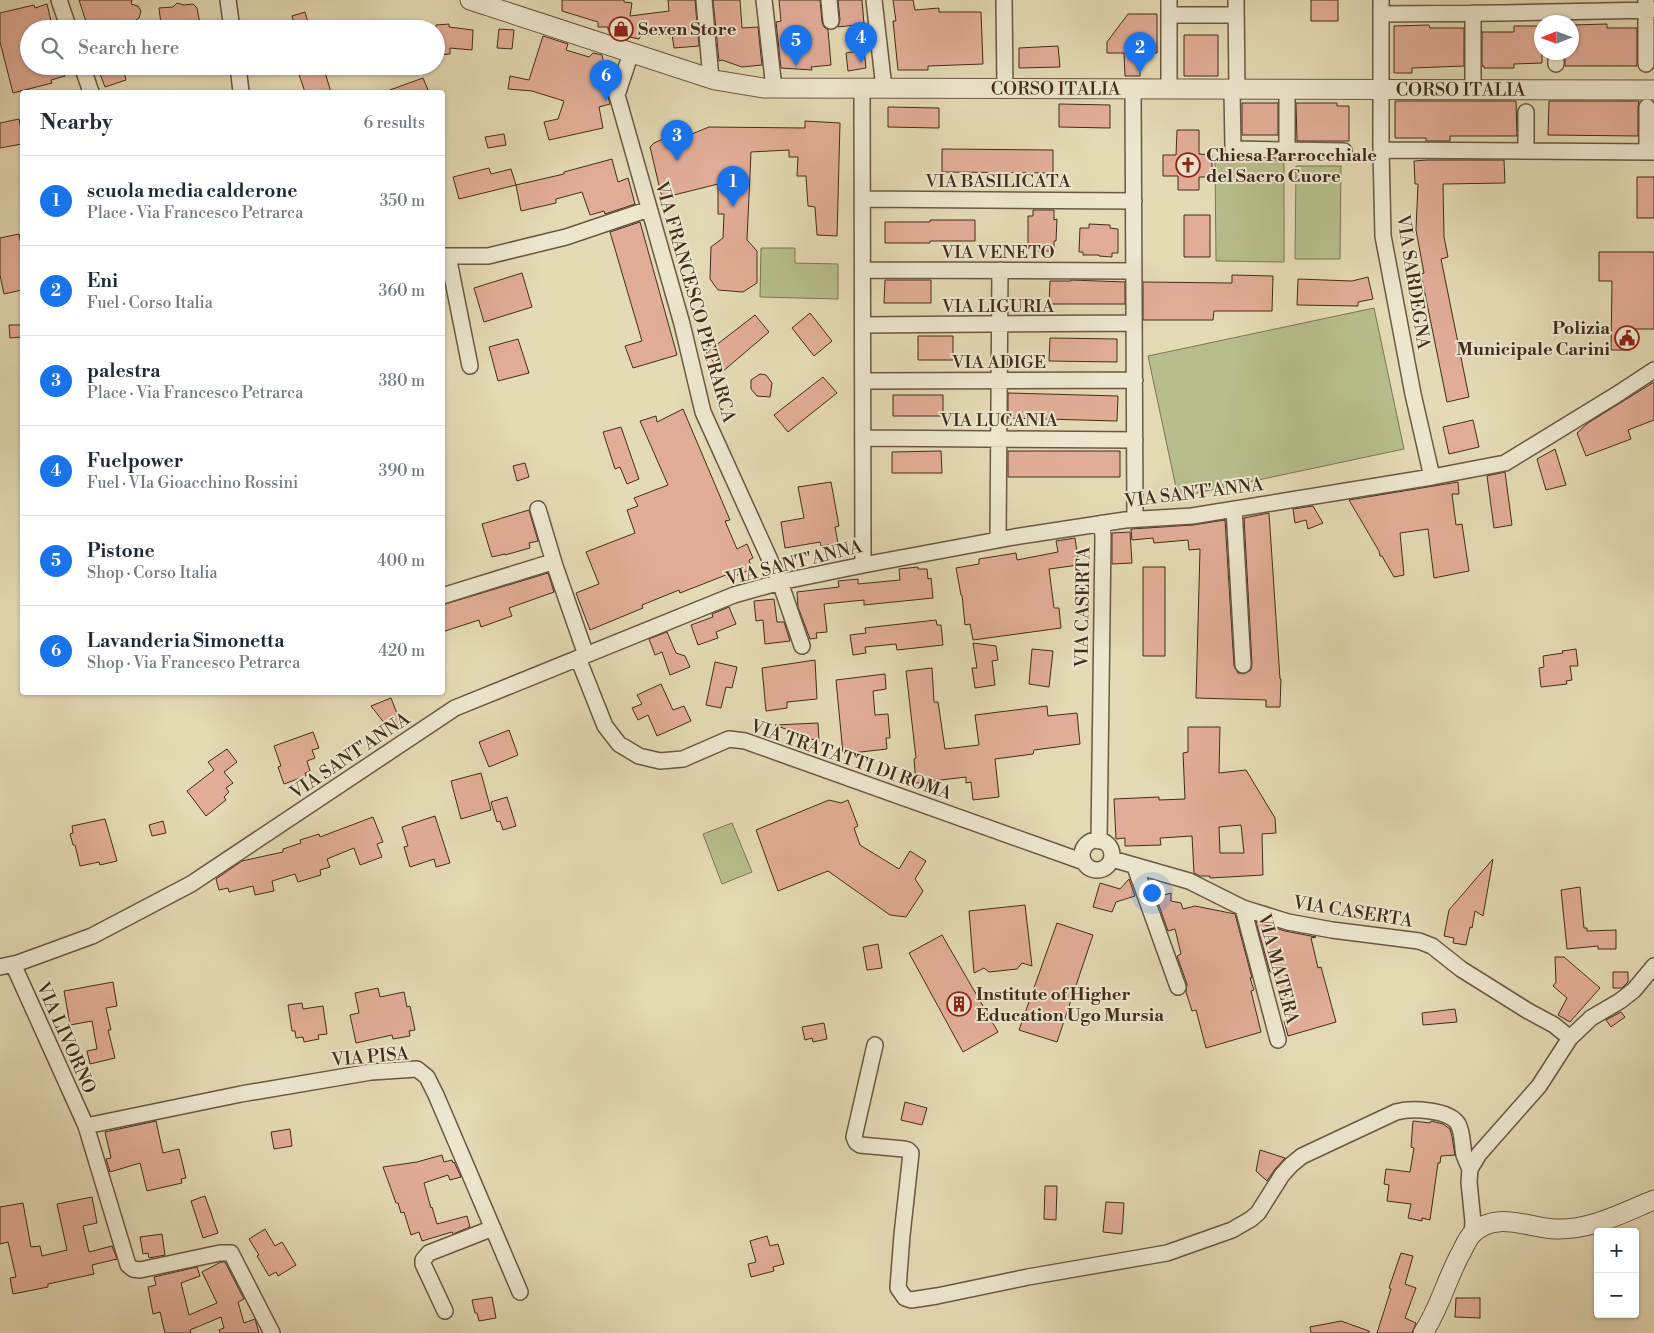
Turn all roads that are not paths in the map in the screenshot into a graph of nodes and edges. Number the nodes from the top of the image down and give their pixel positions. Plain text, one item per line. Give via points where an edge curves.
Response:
1 (59, 0) edge
2 (228, 0) edge
3 (470, 0) edge
4 (704, 0) edge
5 (764, 0) edge
6 (829, 0) edge
7 (874, 0) edge
8 (1004, 0) edge
9 (1236, 0) edge
10 (1169, 7) edge
11 (1381, 7) edge
12 (1447, 7) edge
13 (1502, 7) edge
14 (1648, 7) edge
15 (1555, 12) edge
16 (1473, 13) junction
17 (1236, 16) junction
18 (66, 20) edge
19 (231, 20) edge
20 (831, 21) dead end
21 (631, 52) junction
22 (1646, 64) dead end
23 (85, 75) edge
24 (239, 75) edge
25 (711, 79) junction
26 (774, 88) junction
27 (862, 88) junction
28 (884, 88) junction
29 (1005, 89) junction
30 (1133, 89) junction
31 (1170, 89) junction
32 (90, 90) edge
33 (242, 90) edge
34 (1235, 90) junction
35 (1287, 90) junction
36 (1381, 90) junction
37 (1473, 90) junction
38 (1650, 99) edge
39 (1526, 112) dead end
40 (1287, 150) junction
41 (1381, 150) junction
42 (1344, 151) dead end
43 (1526, 151) junction
44 (1651, 152) edge
45 (862, 199) junction
46 (1134, 201) junction
47 (649, 209) junction
48 (445, 256) edge
49 (862, 270) junction
50 (1000, 270) junction
51 (1134, 271) junction
52 (1134, 323) junction
53 (1000, 324) junction
54 (863, 325) junction
55 (470, 366) dead end
56 (1654, 370) edge
57 (1135, 380) junction
58 (863, 381) junction
59 (999, 381) junction
60 (863, 438) junction
61 (999, 439) junction
62 (1135, 440) junction
63 (1432, 477) junction
64 (538, 509) dead end
65 (1234, 509) junction
66 (1135, 519) junction
67 (1102, 524) junction
68 (998, 540) junction
69 (863, 565) junction
70 (555, 566) junction
71 (780, 582) junction
72 (445, 595) edge
73 (802, 646) dead end
74 (582, 657) junction
75 (1244, 665) dead end
76 (1099, 841) junction
77 (1112, 859) junction
78 (1080, 860) junction
79 (1135, 867) junction
80 (1243, 908) junction
81 (6, 966) edge
82 (1654, 966) edge
83 (1178, 987) dead end
84 (1570, 1038) junction
85 (1278, 1040) dead end
86 (875, 1045) dead end
87 (86, 1126) junction
88 (1470, 1169) junction
89 (1654, 1200) edge
90 (493, 1228) junction
91 (1472, 1234) junction
92 (520, 1292) dead end
93 (445, 1311) dead end
94 (272, 1333) edge
95 (1422, 1333) edge

1 - 18 street
2 - 19 street
3 - 21 street, CORSO ITALIA
4 - 25 street
5 - 26 street
6 - 20 street
7 - 28 street
8 - 29 street
9 - 17 street
10 - 17 street
10 - 31 street
11 - 12 street
11 - 36 street, VIA SARDEGNA
12 - 16 street
13 - 15 street
13 - 16 street
14 - 15 street
14 - 22 street
16 - 37 street
17 - 34 street
21 - 25 street, CORSO ITALIA
21 - 47 street, VIA FRANCESCO PETRARCA via 618,95
23 - 32 street
24 - 33 street
25 - 26 street, CORSO ITALIA
26 - 27 street, CORSO ITALIA
27 - 28 street, CORSO ITALIA
27 - 45 street
28 - 29 street, CORSO ITALIA
29 - 30 street, CORSO ITALIA
30 - 31 street, CORSO ITALIA
30 - 46 street
31 - 34 street, CORSO ITALIA
34 - 35 street, CORSO ITALIA
34 - 40 street via 1233,149
35 - 36 street, CORSO ITALIA
35 - 40 street
36 - 37 street, CORSO ITALIA
36 - 41 street, VIA SARDEGNA
37 - 38 street, CORSO ITALIA
38 - 44 street
39 - 43 street
40 - 42 street
41 - 43 street
41 - 63 street, VIA SARDEGNA via 1384,236
43 - 44 street
45 - 46 street, VIA BASILICATA
45 - 49 street
46 - 51 street
47 - 48 street via 566,237 488,256
47 - 71 street, VIA FRANCESCO PETRARCA via 703,412
48 - 55 street
49 - 50 street, VIA VENETO
49 - 54 street
50 - 51 street, VIA VENETO
50 - 53 street
51 - 52 street
52 - 53 street, VIA LIGURIA
52 - 57 street
53 - 54 street, VIA LIGURIA
53 - 59 street
54 - 58 street
56 - 63 street, VIA SANT'ANNA via 1505,463
57 - 59 street, VIA ADIGE
57 - 62 street
58 - 59 street, VIA ADIGE
58 - 60 street
59 - 61 street
60 - 61 street, VIA LUCANIA
60 - 69 street
61 - 62 street, VIA LUCANIA
61 - 68 street
62 - 66 street
63 - 65 street, VIA SANT'ANNA
64 - 70 street, VIA TRATATTI DI ROMA
65 - 66 street, VIA SANT'ANNA via 1192,516
65 - 75 street
66 - 67 street, VIA SANT'ANNA
67 - 68 street, VIA SANT'ANNA
67 - 76 street, VIA CASERTA
68 - 69 street, VIA SANT'ANNA
69 - 71 street, VIA SANT'ANNA
70 - 72 street via 552,562 547,563
70 - 74 street, VIA TRATATTI DI ROMA
71 - 73 street, VIA FRANCESCO PETRARCA
71 - 74 street, VIA SANT'ANNA via 734,594
74 - 78 street, VIA TRATATTI DI ROMA via 605,726 620,744 639,756 660,761 683,759 729,739 746,741
74 - 81 street, VIA SANT'ANNA via 456,708 188,886 92,936
76 - 77 street via 1108,845
76 - 78 street via 1090,842
77 - 78 street via 1099,870
77 - 79 street, VIA CASERTA
79 - 80 street, VIA CASERTA via 1189,881
79 - 83 street
80 - 84 street, VIA CASERTA via 1288,922 1419,941 1432,946 1461,969
80 - 85 street, VIA MATERA
81 - 87 street, VIA LIVORNO
82 - 84 street via 1634,990 1591,1018
84 - 88 street via 1539,1086 1479,1154
86 - 88 street via 854,1137 860,1145 904,1149 911,1153 898,1288 911,1300 1167,1253 1232,1230 1258,1213 1282,1175 1302,1156 1401,1110 1423,1110 1457,1122
87 - 90 street, VIA PISA via 265,1090 371,1072 416,1069 426,1077 436,1095
87 - 94 street, VIA LIVORNO via 128,1265 133,1270 140,1270 231,1253
88 - 91 street
89 - 91 street via 1582,1227 1554,1229 1497,1221
90 - 92 street, VIA PISA
90 - 93 street via 429,1253 423,1260
91 - 95 street via 1457,1259 1430,1323

